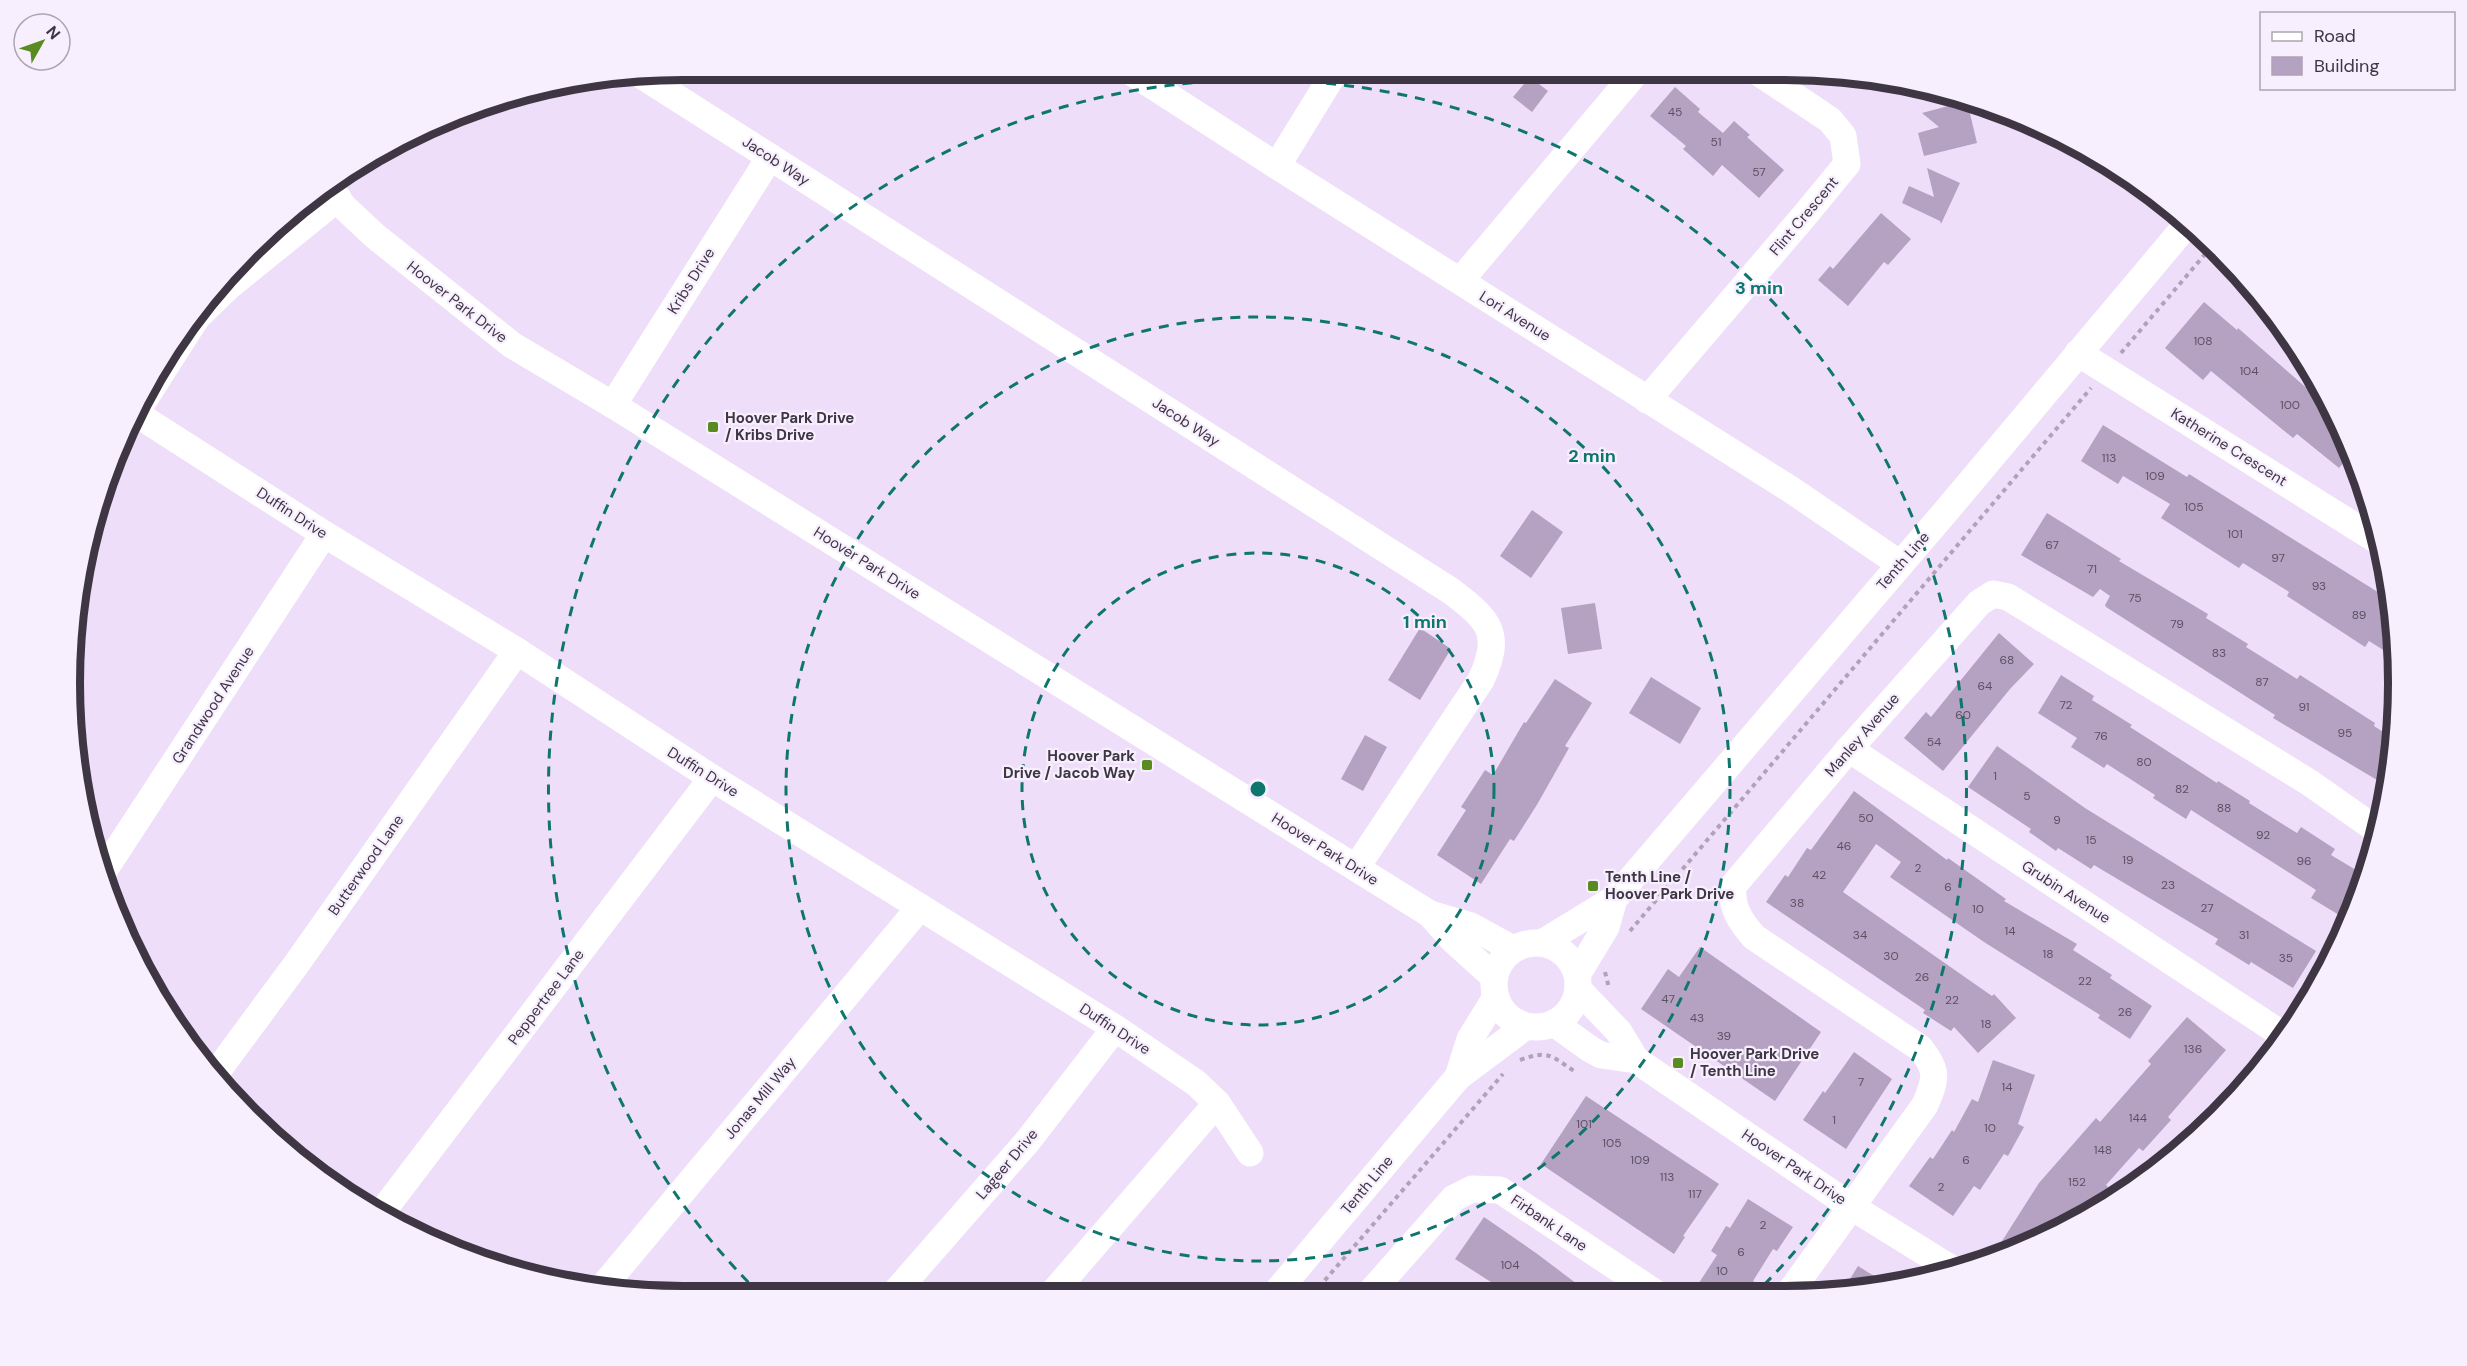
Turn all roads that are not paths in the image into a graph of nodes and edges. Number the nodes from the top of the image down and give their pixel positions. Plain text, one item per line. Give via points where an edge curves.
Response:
1 (1145, 80) edge
2 (1330, 80) edge
3 (1630, 80) edge
4 (1770, 80) edge
5 (650, 81) edge
6 (770, 157) junction
7 (1277, 166) junction
8 (332, 192) edge
9 (329, 194) edge
10 (2183, 230) edge
11 (1460, 281) junction
12 (226, 289) edge
13 (2078, 352) junction
14 (1647, 400) junction
15 (613, 405) junction
16 (139, 423) edge
17 (324, 534) junction
18 (2369, 535) edge
19 (1900, 564) junction
20 (517, 651) junction
21 (1849, 749) junction
22 (712, 778) junction
23 (2370, 825) edge
24 (108, 864) edge
25 (1356, 867) junction
26 (1614, 899) junction
27 (920, 907) junction
28 (1430, 914) junction
29 (1542, 943) junction
30 (1513, 949) junction
31 (1578, 982) junction
32 (1495, 987) junction
33 (1554, 1023) junction
34 (1526, 1026) junction
35 (1115, 1028) junction
36 (2277, 1031) edge
37 (1636, 1060) junction
38 (219, 1069) edge
39 (1458, 1077) junction
40 (1217, 1103) junction
41 (1250, 1153) dead end
42 (1852, 1207) junction
43 (385, 1208) edge
44 (1946, 1264) edge
45 (607, 1281) edge
46 (901, 1286) edge
47 (1059, 1286) edge
48 (1282, 1286) edge
49 (1376, 1286) edge
50 (1644, 1286) edge
51 (1795, 1286) edge

1 - 7 street, Lori Avenue
2 - 7 street
3 - 11 street
4 - 14 street, Flint Crescent via 1830,120 1843,136 1847,164
5 - 6 street, Jacob Way
6 - 15 street, Kribs Drive
6 - 25 street, Jacob Way via 1451,591 1484,617 1493,648 1482,680
7 - 11 street, Lori Avenue
8 - 15 street, Hoover Park Drive via 383,243 512,345
9 - 12 street
10 - 13 street, Tenth Line
11 - 14 street, Lori Avenue
13 - 18 street, Katherine Crescent
13 - 19 street, Tenth Line
14 - 19 street, Lori Avenue via 1790,489
15 - 25 street, Hoover Park Drive
16 - 17 street, Duffin Drive
17 - 20 street, Duffin Drive
17 - 24 street, Grandwood Avenue
19 - 26 street, Tenth Line
20 - 22 street, Duffin Drive
20 - 38 street, Butterwood Lane
21 - 23 street, Manley Avenue via 1979,603 1993,594 2018,603 2310,783
21 - 36 street, Grubin Avenue
21 - 42 street, Manley Avenue via 1733,886 1731,900 1739,919 1754,937 1920,1048 1931,1061 1935,1082 1925,1106
22 - 27 street, Duffin Drive
22 - 43 street, Peppertree Lane
25 - 28 street, Hoover Park Drive
26 - 29 street, Tenth Line
26 - 31 street, Tenth Line via 1606,927
27 - 35 street, Duffin Drive
27 - 45 street, Jonas Mill Way
28 - 30 street, Hoover Park Drive via 1472,926
28 - 32 street, Hoover Park Drive
29 - 30 street via 1532,942
29 - 31 street via 1564,953
30 - 32 street via 1499,964
31 - 33 street via 1574,1003
31 - 37 street, Hoover Park Drive via 1619,1032
32 - 34 street via 1502,1010
32 - 39 street, Tenth Line via 1472,1035
33 - 34 street
33 - 37 street, Hoover Park Drive via 1601,1055
34 - 39 street, Tenth Line
35 - 40 street, Duffin Drive via 1196,1083
35 - 46 street, Lageer Drive via 1027,1142
37 - 42 street, Hoover Park Drive
39 - 48 street, Tenth Line
40 - 41 street, Duffin Drive
40 - 47 street
42 - 44 street, Hoover Park Drive
42 - 51 street, Manley Avenue
49 - 50 street, Firbank Lane via 1454,1197 1473,1188 1500,1190

